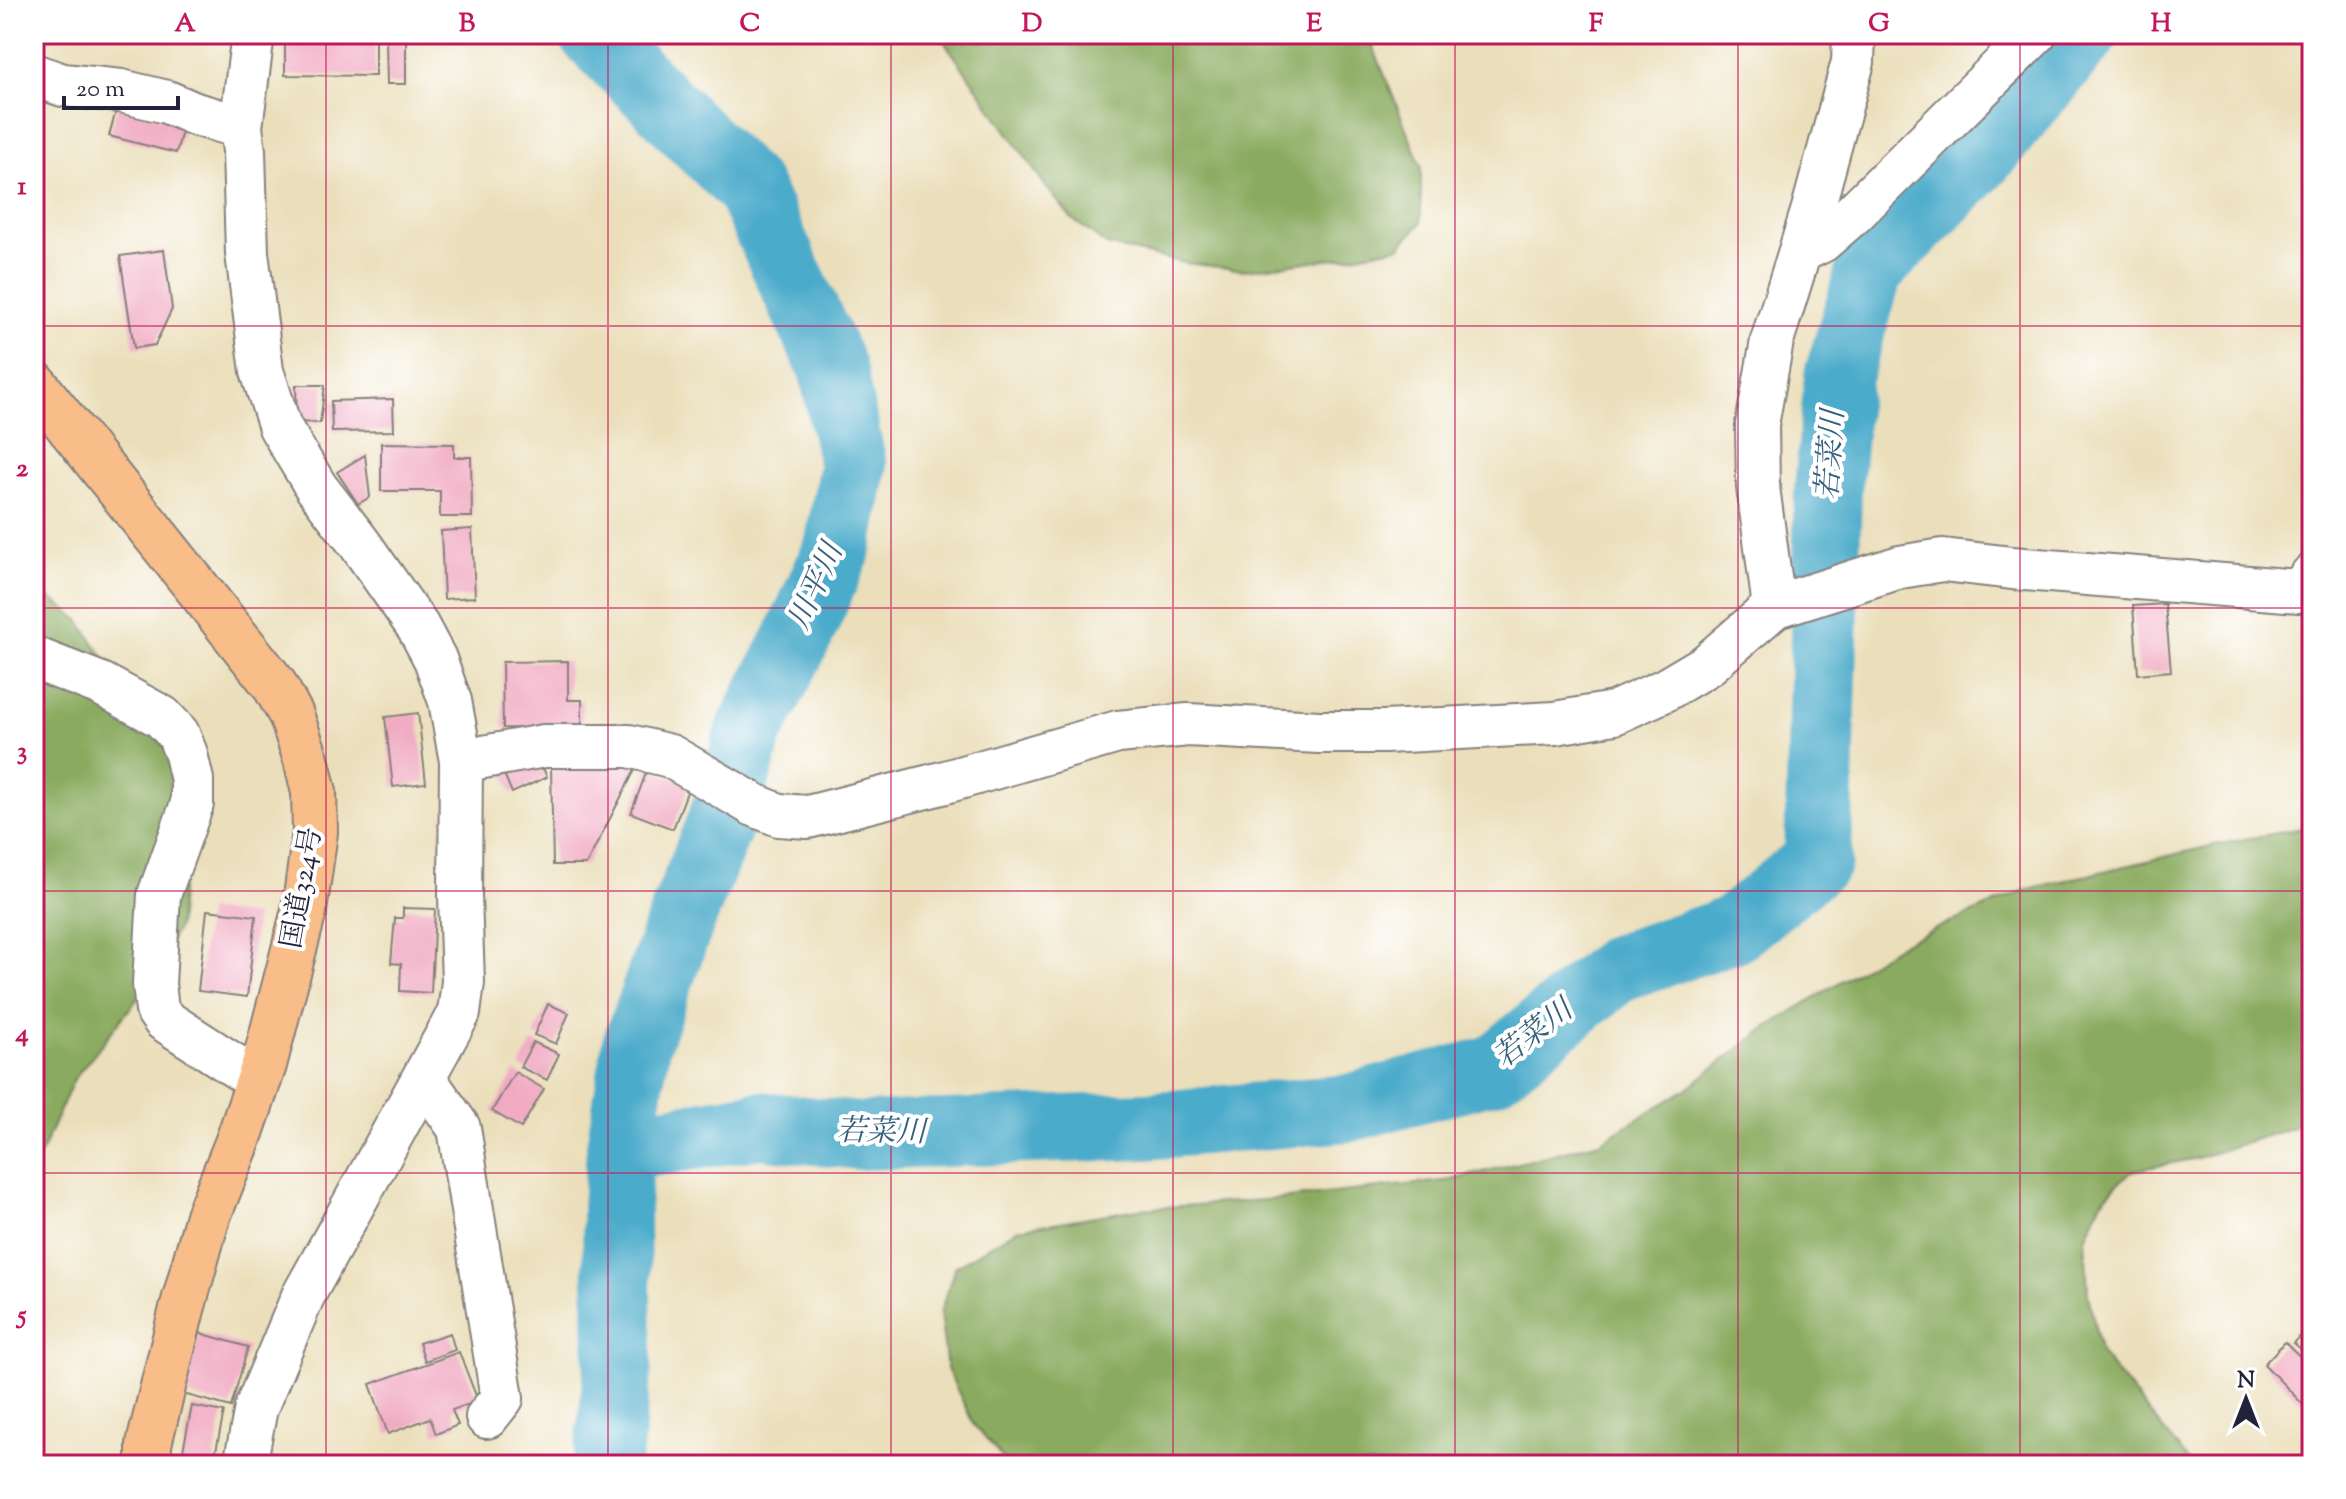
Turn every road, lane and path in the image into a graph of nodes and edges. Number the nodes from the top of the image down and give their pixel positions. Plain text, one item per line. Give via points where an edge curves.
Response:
1 (253, 34) edge
2 (1854, 34) edge
3 (2035, 34) edge
4 (34, 75) edge
5 (241, 127) junction
6 (1801, 251) junction
7 (34, 383) edge
8 (2312, 575) edge
9 (1782, 604) junction
10 (34, 658) edge
11 (461, 761) junction
12 (424, 1078) junction
13 (258, 1081) junction
14 (487, 1417) dead end
15 (149, 1465) edge
16 (245, 1465) edge

1 - 5 street
2 - 6 street via 1853,62
3 - 6 street via 1853,214 1822,241
4 - 5 street via 63,85 167,102
5 - 11 street via 247,253 262,371 280,427 316,487 418,627 450,701
6 - 9 street via 1772,341 1757,425 1758,487
7 - 13 highway, 国道324号 via 274,684 306,759 316,815 304,911
8 - 9 street via 2299,591 1943,560 1900,567
9 - 11 street via 1707,665 1614,713 1555,723 1385,732 1188,725 1118,732 808,817 779,815 670,756 629,746 544,746
10 - 13 street via 101,684 162,717 178,734 192,780 192,804 159,895 157,1010 164,1020
11 - 12 street via 463,982 459,1013
12 - 14 street via 459,1128 502,1398
12 - 16 street via 303,1296 256,1408
13 - 15 highway, 国道324号 via 208,1216 149,1444

